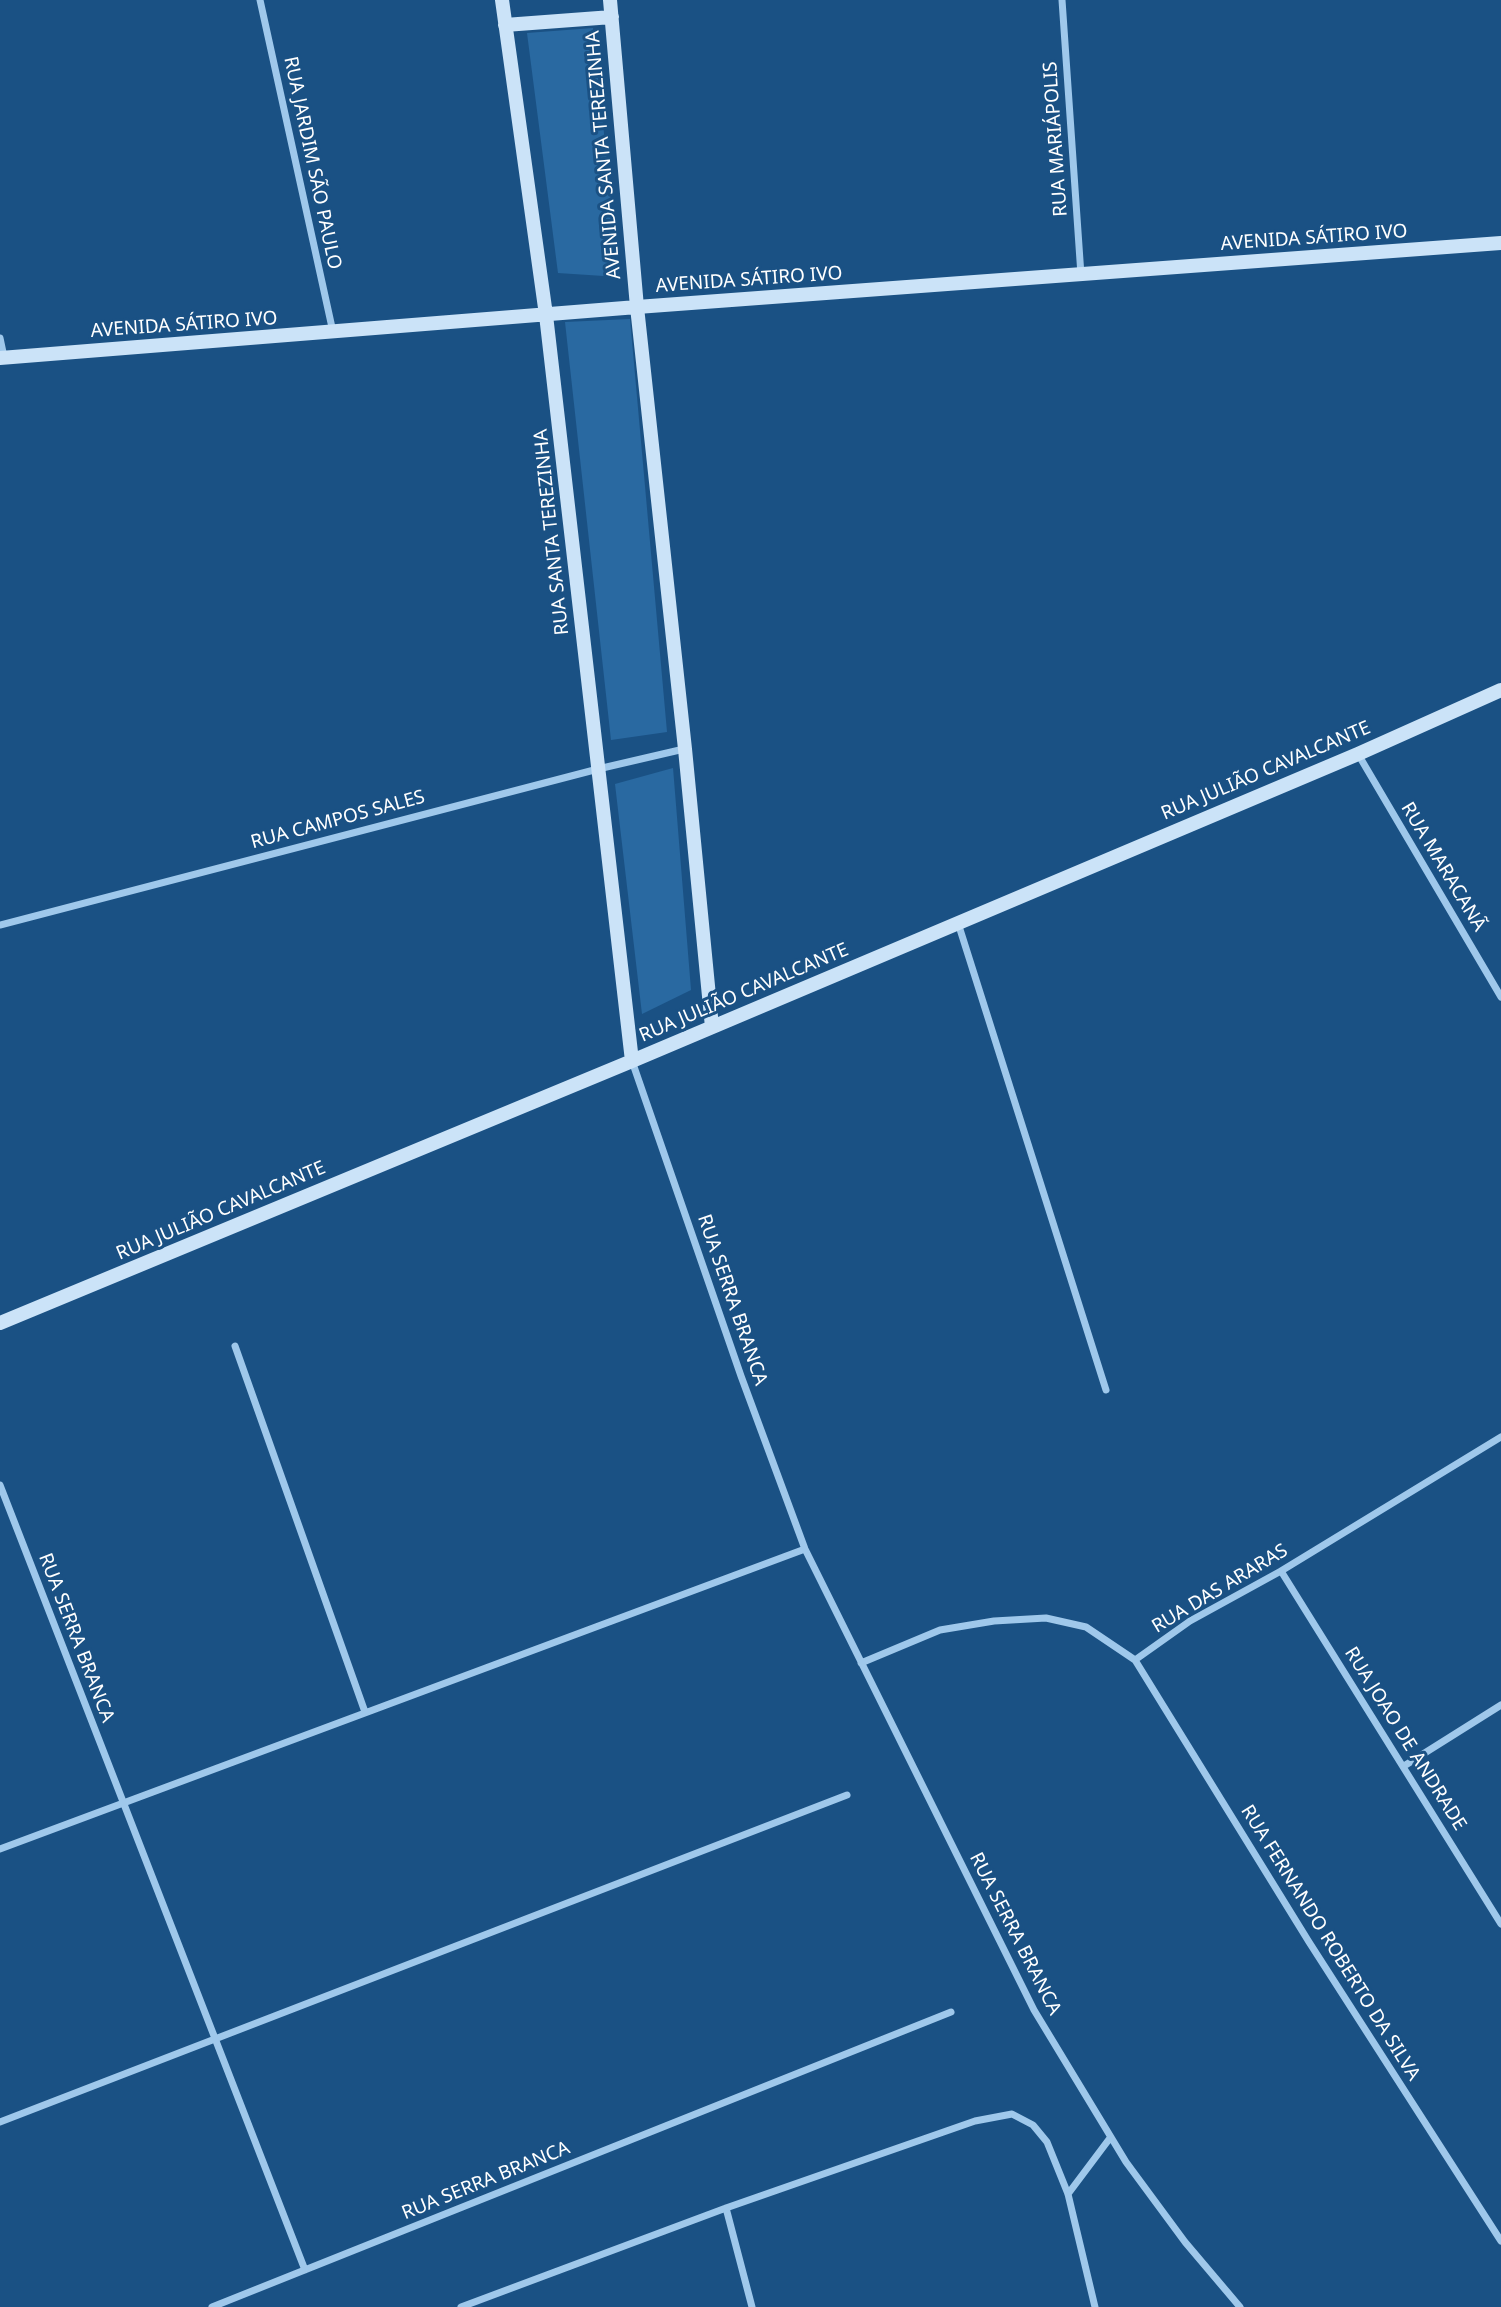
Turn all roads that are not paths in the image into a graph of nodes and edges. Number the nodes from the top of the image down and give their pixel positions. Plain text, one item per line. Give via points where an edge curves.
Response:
1 (260, 0) edge
2 (502, 0) edge
3 (610, 0) edge
4 (1062, 0) edge
5 (612, 17) junction
6 (505, 25) junction
7 (1501, 243) edge
8 (1081, 275) junction
9 (637, 307) junction
10 (546, 315) junction
11 (333, 333) junction
12 (0, 338) edge
13 (2, 357) edge
14 (1501, 690) edge
15 (685, 749) junction
16 (1358, 754) junction
17 (598, 769) junction
18 (958, 923) junction
19 (0, 925) edge
20 (1501, 997) edge
21 (712, 1027) junction
22 (632, 1061) junction
23 (0, 1324) edge
24 (235, 1346) dead end
25 (1106, 1390) dead end
26 (1501, 1437) edge
27 (0, 1486) edge
28 (805, 1549) junction
29 (1281, 1571) junction
30 (1135, 1660) junction
31 (861, 1662) junction
32 (1501, 1705) edge
33 (365, 1712) junction
34 (1404, 1766) junction
35 (846, 1795) dead end
36 (122, 1802) junction
37 (0, 1849) edge
38 (1501, 1924) edge
39 (951, 2012) dead end
40 (215, 2039) junction
41 (0, 2122) edge
42 (1110, 2138) junction
43 (1068, 2194) junction
44 (726, 2208) junction
45 (1501, 2241) edge
46 (305, 2270) junction
47 (212, 2307) edge
48 (461, 2307) edge
49 (752, 2307) edge
50 (1095, 2307) edge
51 (1240, 2307) edge

1 - 11 street, RUA JARDIM SÃO PAULO
2 - 6 main road, RUA SANTA TEREZINHA
3 - 5 main road, AVENIDA SANTA TEREZINHA
4 - 8 street, RUA MARIÁPOLIS
5 - 6 main road
5 - 9 main road, AVENIDA SANTA TEREZINHA
6 - 10 main road, RUA SANTA TEREZINHA
7 - 8 main road, AVENIDA SÁTIRO IVO
8 - 9 main road, AVENIDA SÁTIRO IVO
9 - 10 main road, AVENIDA SÁTIRO IVO
9 - 15 main road
10 - 11 main road, AVENIDA SÁTIRO IVO
10 - 17 main road, RUA SANTA TEREZINHA
11 - 13 main road, AVENIDA SÁTIRO IVO
12 - 13 street
14 - 16 main road, RUA JULIÃO CAVALCANTE
15 - 17 street, RUA CAMPOS SALES
15 - 21 main road
16 - 18 main road, RUA JULIÃO CAVALCANTE
16 - 20 street, RUA MARACANÃ
17 - 19 street, RUA CAMPOS SALES
17 - 22 main road, RUA SANTA TEREZINHA
18 - 21 main road, RUA JULIÃO CAVALCANTE
18 - 25 street
21 - 22 main road, RUA JULIÃO CAVALCANTE
22 - 23 main road, RUA JULIÃO CAVALCANTE
22 - 28 street, RUA SERRA BRANCA
24 - 33 street
26 - 29 street, RUA DAS ARARAS
27 - 36 street, RUA SERRA BRANCA
28 - 31 street, RUA SERRA BRANCA
28 - 33 street
29 - 30 street, RUA DAS ARARAS via 1190,1621
29 - 34 street, RUA JOAO DE ANDRADE
30 - 31 street via 1086,1627 1046,1618 940,1630
30 - 45 street, RUA FERNANDO ROBERTO DA SILVA
31 - 42 street, RUA SERRA BRANCA via 1034,2010
32 - 34 street
33 - 36 street
34 - 38 street, RUA JOAO DE ANDRADE
35 - 40 street
36 - 37 street
36 - 40 street, RUA SERRA BRANCA
39 - 46 street, RUA SERRA BRANCA
40 - 41 street
40 - 46 street, RUA SERRA BRANCA
42 - 43 street
42 - 51 street, RUA SERRA BRANCA via 1185,2242
43 - 44 street via 1047,2141 1033,2125 1012,2114 975,2121
43 - 50 street
44 - 48 street
44 - 49 street
46 - 47 street, RUA SERRA BRANCA

